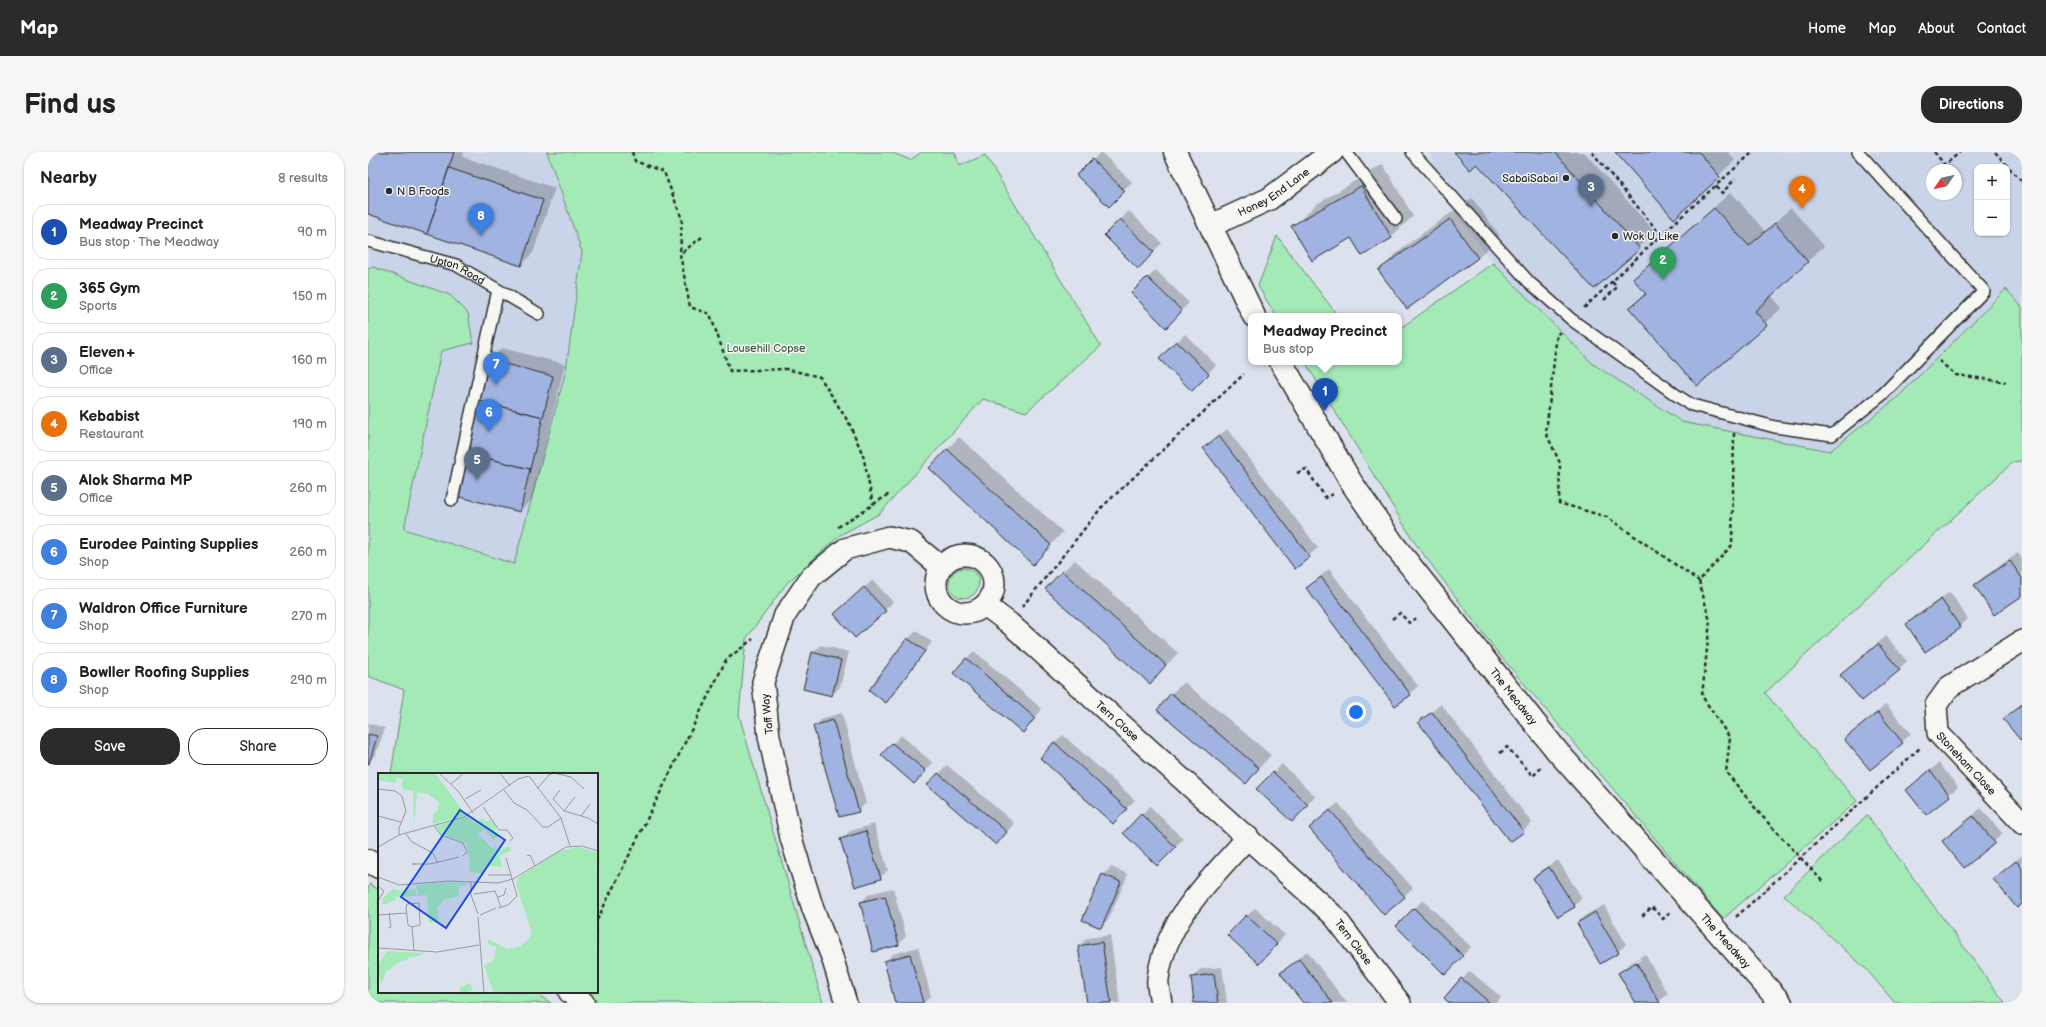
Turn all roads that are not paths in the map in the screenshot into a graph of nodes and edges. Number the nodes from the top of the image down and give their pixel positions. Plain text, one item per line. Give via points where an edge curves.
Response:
1 (1175, 152) edge
2 (1332, 152) edge
3 (1346, 152) edge
4 (1412, 152) edge
5 (1858, 152) edge
6 (1396, 219) dead end
7 (1212, 225) junction
8 (368, 241) edge
9 (498, 290) junction
10 (1253, 313) edge
11 (539, 314) dead end
12 (1283, 365) edge
13 (452, 500) dead end
14 (941, 567) junction
15 (985, 605) junction
16 (2022, 641) edge
17 (2022, 823) edge
18 (1248, 837) junction
19 (368, 861) edge
20 (378, 866) edge
21 (571, 993) edge
22 (583, 1003) edge
23 (846, 1003) edge
24 (1161, 1003) edge
25 (1400, 1003) edge
26 (1782, 1003) edge

1 - 7 street
2 - 7 street, Honey End Lane via 1269,199
3 - 6 lane
4 - 5 lane via 1529,282 1573,321 1692,405 1774,427 1832,435 1883,394 1984,291
7 - 10 street
8 - 9 lane, Upton Road via 456,266
9 - 11 lane, Upton Road
9 - 13 lane
12 - 26 street, The Meadway via 1351,482 1394,545 1557,751
14 - 15 street via 936,576 935,586 937,595 946,607 959,613 968,613 977,611
14 - 15 street via 957,556 976,557 984,562 994,579 994,588
14 - 23 street, Taff Way via 911,542 890,537 845,549 811,577 785,615 764,682 769,736 792,838 813,909 832,957
15 - 18 street, Tern Close via 1009,623
16 - 17 street, Stoneham Close via 1949,687 1936,705 1938,732
18 - 24 street via 1184,910 1167,943 1158,980
18 - 25 street, Tern Close via 1334,916
19 - 20 street
21 - 22 street

